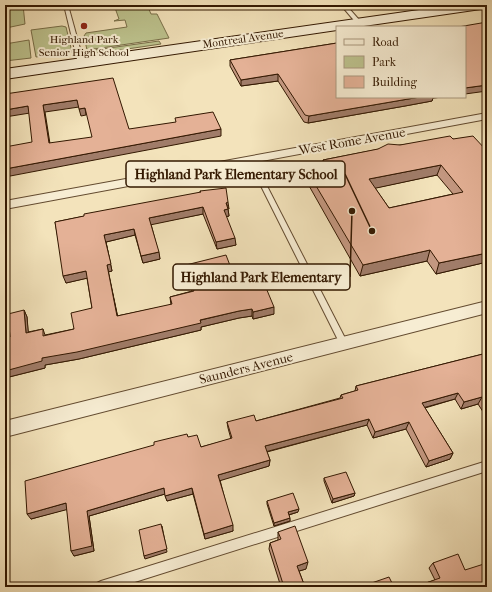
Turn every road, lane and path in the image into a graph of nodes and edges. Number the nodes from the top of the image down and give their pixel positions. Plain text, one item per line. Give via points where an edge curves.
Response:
1 (66, 5) edge
2 (342, 5) edge
3 (481, 5) edge
4 (359, 23) junction
5 (336, 26) edge
6 (338, 26) edge
7 (81, 63) junction
8 (5, 74) edge
9 (487, 116) edge
10 (264, 186) dead end
11 (5, 205) edge
12 (487, 307) edge
13 (343, 342) junction
14 (5, 429) edge
15 (487, 466) edge
16 (101, 587) edge

1 - 7 lane
2 - 4 lane
3 - 4 street, Montreal Avenue
4 - 6 street, Montreal Avenue
5 - 7 street, Montreal Avenue
7 - 8 street, Montreal Avenue
9 - 11 street, West Rome Avenue
10 - 13 lane
12 - 13 street, Saunders Avenue
13 - 14 street, Saunders Avenue
15 - 16 lane

